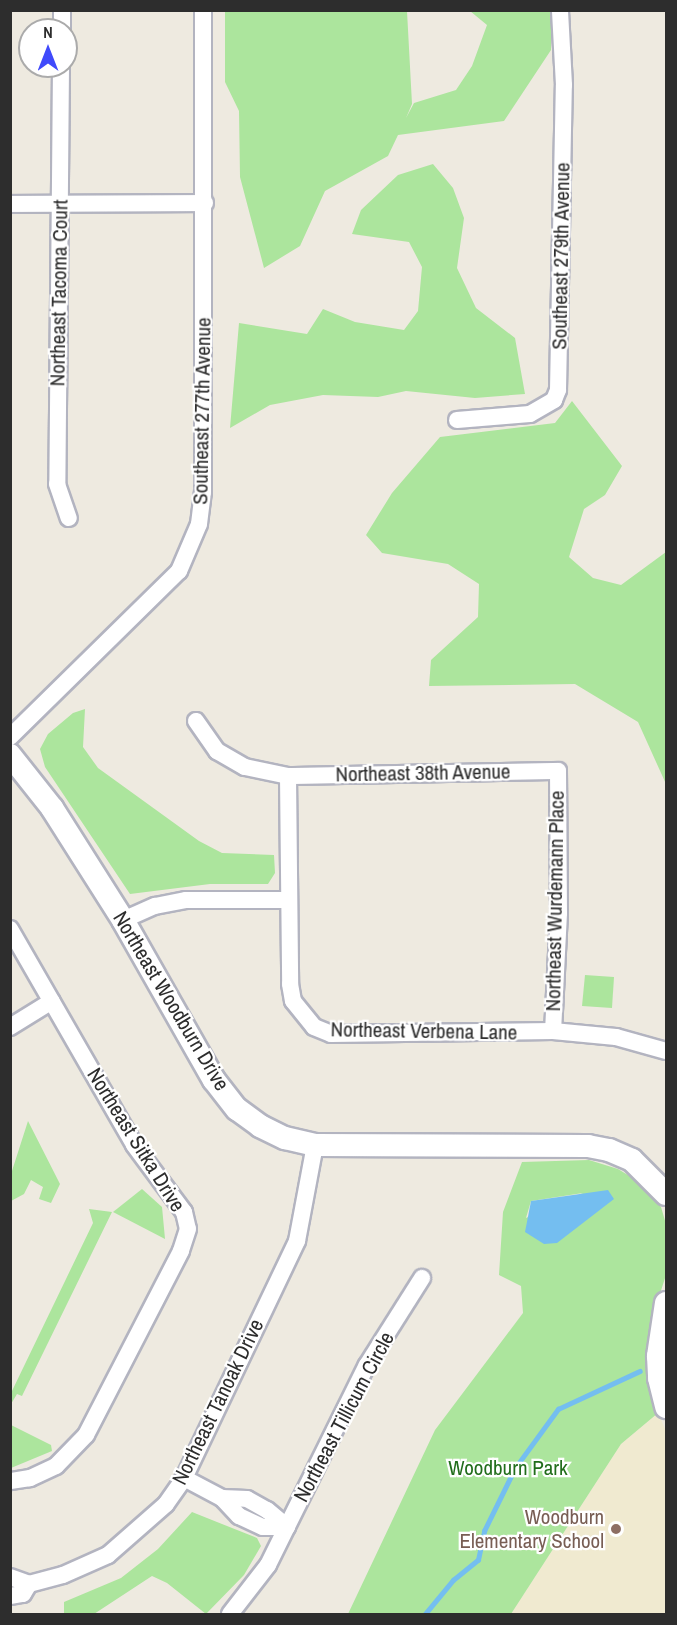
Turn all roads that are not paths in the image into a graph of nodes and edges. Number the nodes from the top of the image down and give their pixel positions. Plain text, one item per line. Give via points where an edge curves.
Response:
1 (203, 10) edge
2 (560, 10) edge
3 (62, 78) edge
4 (60, 203) junction
5 (205, 203) junction
6 (10, 204) edge
7 (457, 420) dead end
8 (69, 518) dead end
9 (196, 721) dead end
10 (10, 737) edge
11 (10, 755) edge
12 (558, 771) joint
13 (288, 776) junction
14 (289, 900) junction
15 (123, 920) junction
16 (10, 929) edge
17 (52, 1001) junction
18 (10, 1027) edge
19 (553, 1032) junction
20 (666, 1051) edge
21 (315, 1146) junction
22 (664, 1184) edge
23 (422, 1278) dead end
24 (666, 1303) edge
25 (666, 1407) edge
26 (184, 1478) junction
27 (10, 1481) edge
28 (287, 1527) junction
29 (10, 1577) edge
30 (29, 1584) junction
31 (10, 1596) edge
32 (230, 1614) edge

1 - 5 street, Southeast 277th Avenue
2 - 7 street, Southeast 279th Avenue via 564,85 558,390 554,400 530,414
3 - 4 street, Northeast Tacoma Court
4 - 5 street
4 - 6 street
4 - 8 street, Northeast Tacoma Court via 57,484
5 - 10 street, Southeast 277th Avenue via 203,492 191,550 179,571
9 - 13 street, Northeast 38th Avenue via 217,751 245,767
11 - 15 street, Northeast Woodburn Drive via 52,808
12 - 13 street, Northeast 38th Avenue
12 - 19 street, Northeast Wurdemann Place via 559,913
13 - 14 street, Northeast Verbena Lane
14 - 15 street via 186,900 155,906
14 - 19 street, Northeast Verbena Lane via 293,1001 314,1027 331,1034
15 - 21 street, Northeast Woodburn Drive via 214,1080 237,1109 285,1138
16 - 17 street, Northeast Sitka Drive
17 - 18 street
17 - 27 street, Northeast Sitka Drive via 134,1146 184,1212 188,1229 181,1251 86,1435 56,1466 30,1478
19 - 20 street, Northeast Verbena Lane via 616,1037
21 - 22 street, Northeast Woodburn Drive via 588,1146 632,1161
21 - 26 street, Northeast Tanoak Drive via 297,1241
23 - 28 street, Northeast Tillicum Circle via 366,1365
24 - 25 street via 658,1356
26 - 28 street, Northeast Tillicum Circle via 222,1498 247,1499
26 - 30 street, Northeast Tanoak Drive via 145,1526 108,1555 63,1575
28 - 32 street, Northeast Tillicum Circle via 268,1565
29 - 30 street
30 - 31 street, Northeast Tanoak Drive via 22,1594

